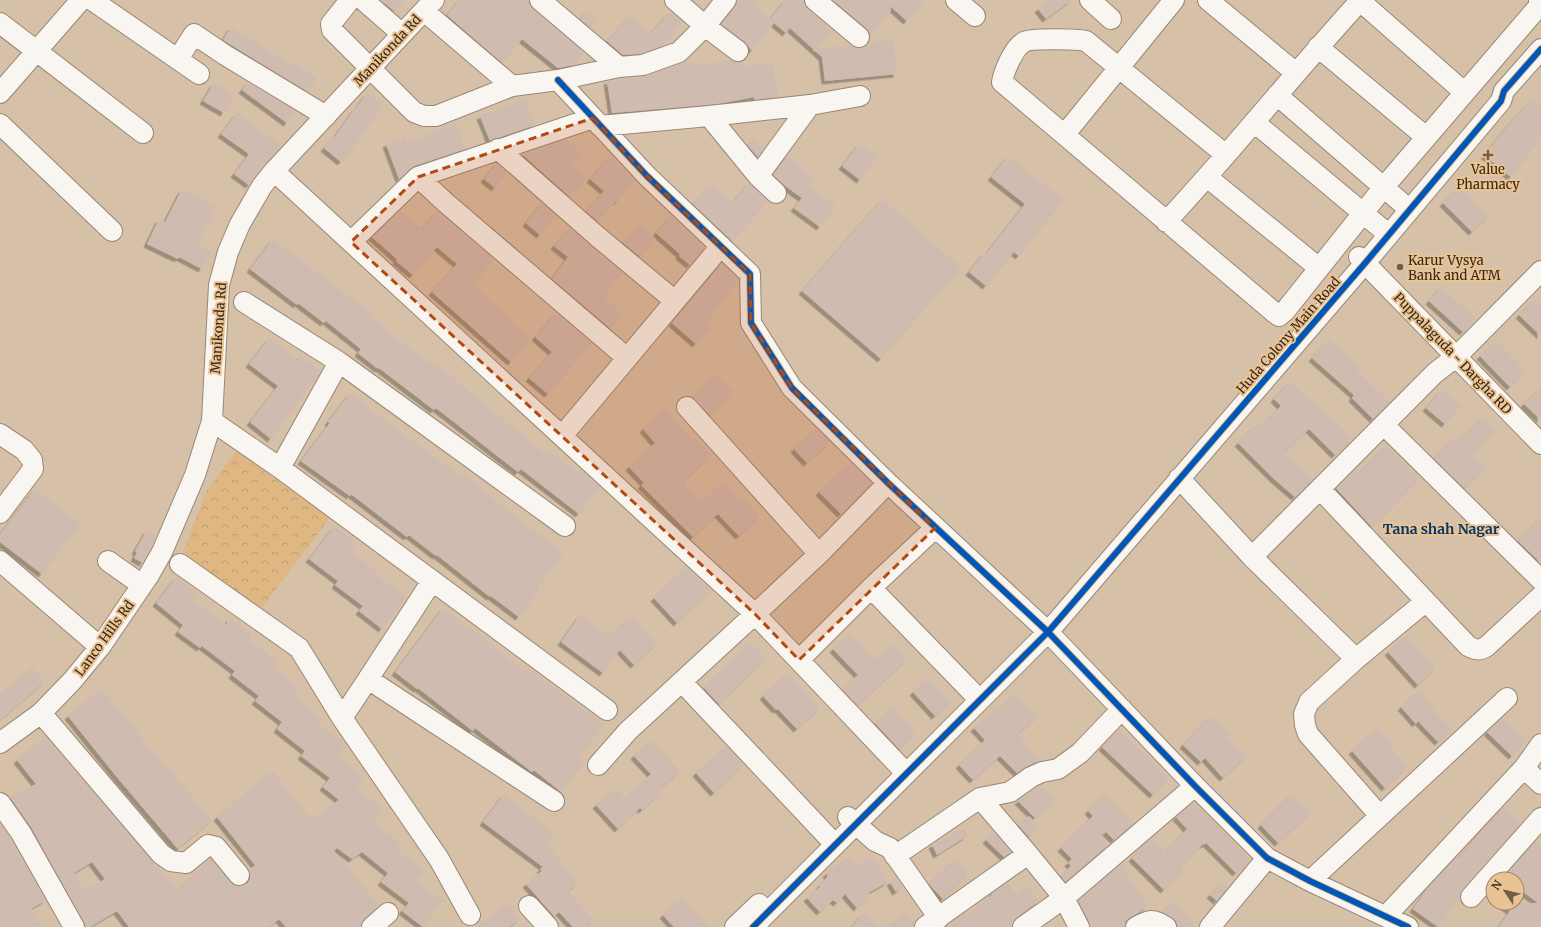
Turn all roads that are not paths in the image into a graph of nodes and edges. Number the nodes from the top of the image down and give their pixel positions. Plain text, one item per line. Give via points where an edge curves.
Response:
1 (81, 0) edge
2 (92, 0) edge
3 (360, 0) edge
4 (540, 0) edge
5 (675, 0) edge
6 (726, 0) edge
7 (815, 0) edge
8 (956, 0) edge
9 (1090, 0) edge
10 (1174, 0) edge
11 (1208, 0) edge
12 (1539, 0) edge
13 (1365, 2) edge
14 (429, 5) edge
15 (975, 16) dead end
16 (1111, 19) dead end
17 (0, 23) edge
18 (705, 26) junction
19 (401, 33) junction
20 (859, 37) dead end
21 (1318, 47) junction
22 (1541, 49) edge
23 (36, 50) junction
24 (738, 52) dead end
25 (178, 59) junction
26 (619, 67) junction
27 (1118, 67) junction
28 (369, 68) junction
29 (1296, 73) junction
30 (199, 74) dead end
31 (558, 80) junction
32 (512, 86) junction
33 (0, 92) edge
34 (1464, 92) junction
35 (1277, 95) junction
36 (860, 96) dead end
37 (1500, 96) junction
38 (810, 105) junction
39 (326, 116) junction
40 (709, 116) junction
41 (597, 122) junction
42 (1254, 122) junction
43 (0, 124) edge
44 (142, 133) dead end
45 (1065, 134) junction
46 (1426, 137) junction
47 (498, 149) junction
48 (1226, 155) junction
49 (274, 171) junction
50 (758, 176) junction
51 (418, 177) junction
52 (1208, 177) junction
53 (1383, 188) junction
54 (776, 193) dead end
55 (1403, 204) junction
56 (1363, 214) junction
57 (1166, 222) junction
58 (1382, 229) junction
59 (112, 231) dead end
60 (351, 242) junction
61 (721, 246) junction
62 (1362, 259) junction
63 (1319, 268) junction
64 (1541, 271) edge
65 (675, 301) junction
66 (244, 302) dead end
67 (1458, 356) junction
68 (627, 358) junction
69 (339, 362) junction
70 (687, 407) dead end
71 (1384, 425) junction
72 (210, 428) junction
73 (0, 434) edge
74 (562, 436) junction
75 (1541, 444) edge
76 (280, 468) junction
77 (1179, 478) junction
78 (888, 483) junction
79 (1320, 489) junction
80 (0, 513) edge
81 (565, 526) dead end
82 (935, 528) junction
83 (819, 554) junction
84 (1252, 557) junction
85 (0, 560) edge
86 (108, 561) dead end
87 (180, 564) dead end
88 (146, 580) junction
89 (432, 580) junction
90 (1541, 580) edge
91 (871, 588) junction
92 (1541, 596) edge
93 (1425, 602) junction
94 (755, 614) junction
95 (1043, 628) junction
96 (100, 647) junction
97 (1356, 659) junction
98 (799, 660) junction
99 (368, 679) junction
100 (682, 682) junction
101 (972, 692) junction
102 (1508, 698) dead end
103 (607, 710) dead end
104 (1122, 710) junction
105 (40, 713) junction
106 (342, 718) junction
107 (0, 743) edge
108 (1541, 744) edge
109 (598, 765) dead end
110 (1524, 768) junction
111 (902, 769) junction
112 (1541, 784) edge
113 (1195, 786) junction
114 (980, 798) junction
115 (554, 801) dead end
116 (0, 803) edge
117 (1380, 816) junction
118 (1541, 818) edge
119 (852, 821) junction
120 (828, 837) junction
121 (1028, 854) junction
122 (895, 856) junction
123 (1267, 858) junction
124 (239, 875) dead end
125 (1310, 880) junction
126 (1471, 897) dead end
127 (1064, 898) junction
128 (529, 906) dead end
129 (388, 913) dead end
130 (470, 915) dead end
131 (1386, 916) junction
132 (932, 922) edge
133 (74, 927) edge
134 (372, 927) edge
135 (548, 927) edge
136 (735, 927) edge
137 (753, 927) edge
138 (1023, 927) edge
139 (1079, 927) edge
140 (1136, 927) edge
141 (1166, 927) edge
142 (1210, 927) edge
143 (1408, 927) edge

1 - 23 street
2 - 25 street
3 - 19 street
3 - 28 street via 331,24 332,30
4 - 26 street
5 - 18 street
6 - 18 street
7 - 20 street
8 - 15 street
9 - 16 street
10 - 27 street
11 - 29 street
12 - 34 street via 1539,6
13 - 21 street
13 - 34 street
14 - 19 street, Manikonda Rd
14 - 32 street
17 - 23 street
18 - 24 street
18 - 26 street via 680,52 643,65
19 - 28 street, Manikonda Rd
21 - 29 street
21 - 46 street
22 - 37 street, Huda Colony Main Road
23 - 33 street
23 - 44 street
25 - 30 street
25 - 39 street via 194,34
26 - 31 street
27 - 45 street
27 - 45 street via 1086,41 1076,39 1025,41 1017,47 1002,82
27 - 48 street
28 - 32 street via 414,112 424,116 436,116
28 - 39 street, Manikonda Rd
29 - 35 street
31 - 32 street
31 - 41 street
34 - 46 street
35 - 42 street
35 - 53 street
36 - 38 street
37 - 55 street
37 - 62 street, Huda Colony Main Road
38 - 40 street
38 - 50 street
39 - 49 street, Manikonda Rd
40 - 41 street
40 - 50 street
41 - 47 street
41 - 61 street via 647,176
42 - 48 street
42 - 56 street
43 - 59 street
45 - 57 street
46 - 53 street
47 - 51 street
47 - 65 street
48 - 52 street
49 - 60 street
49 - 72 street, Manikonda Rd via 262,186 240,224 228,252 219,285
50 - 54 street
51 - 60 street
51 - 68 street
52 - 57 street
52 - 63 street
53 - 55 street
53 - 56 street
55 - 58 street
56 - 58 street
56 - 63 street
57 - 63 street via 1279,316
58 - 62 street
60 - 74 street
61 - 65 street
61 - 78 street via 750,274 751,323 792,388
62 - 67 street, Puppalaguda - Dargha RD
62 - 77 street, Huda Colony Main Road
62 - 95 street via 1064,595
64 - 67 street
65 - 68 street
66 - 69 street
67 - 71 street via 1435,373
67 - 75 street, Puppalaguda - Dargha RD
68 - 74 street
69 - 76 street
69 - 81 street
70 - 83 street
71 - 79 street
71 - 90 street
72 - 76 street
72 - 88 street, Manikonda Rd via 192,482 162,552
73 - 80 street via 24,450 32,460 33,469
74 - 94 street
76 - 89 street
77 - 84 street
77 - 95 street, Huda Colony Main Road
78 - 82 street
78 - 83 street
79 - 84 street
79 - 93 street
82 - 91 street
82 - 95 street
83 - 94 street
84 - 97 street
85 - 96 street
86 - 88 street
87 - 106 street via 299,648
88 - 96 street, Lanco Hills Rd
89 - 99 street
89 - 103 street
91 - 98 street
91 - 101 street
92 - 93 street via 1480,650 1468,646
93 - 97 street
94 - 98 street
94 - 100 street
95 - 101 street
95 - 104 street
95 - 111 street
96 - 105 street, Lanco Hills Rd via 72,681
97 - 117 street via 1309,702 1304,714 1305,725 1308,734
98 - 111 street
99 - 106 street
99 - 115 street
100 - 109 street via 628,731
100 - 120 street
101 - 111 street
102 - 117 street
104 - 113 street
104 - 114 street via 1080,753 1058,769 1031,777 1010,792
105 - 107 street, Lanco Hills Rd
105 - 124 street via 161,854 171,861 186,863 208,845 216,847
106 - 130 street via 439,859
108 - 110 street
110 - 112 street
110 - 131 street
111 - 119 street
113 - 123 street
113 - 127 street
114 - 121 street
114 - 122 street
116 - 133 street via 21,832
117 - 125 street
118 - 126 street
119 - 120 street
119 - 122 street via 875,841 890,848
119 - 137 street
120 - 136 street
121 - 127 street
121 - 132 street
122 - 132 street
123 - 125 street
123 - 142 street
125 - 131 street
127 - 138 street
127 - 139 street
128 - 135 street
129 - 134 street
131 - 143 street
140 - 141 street via 1147,921 1156,920

